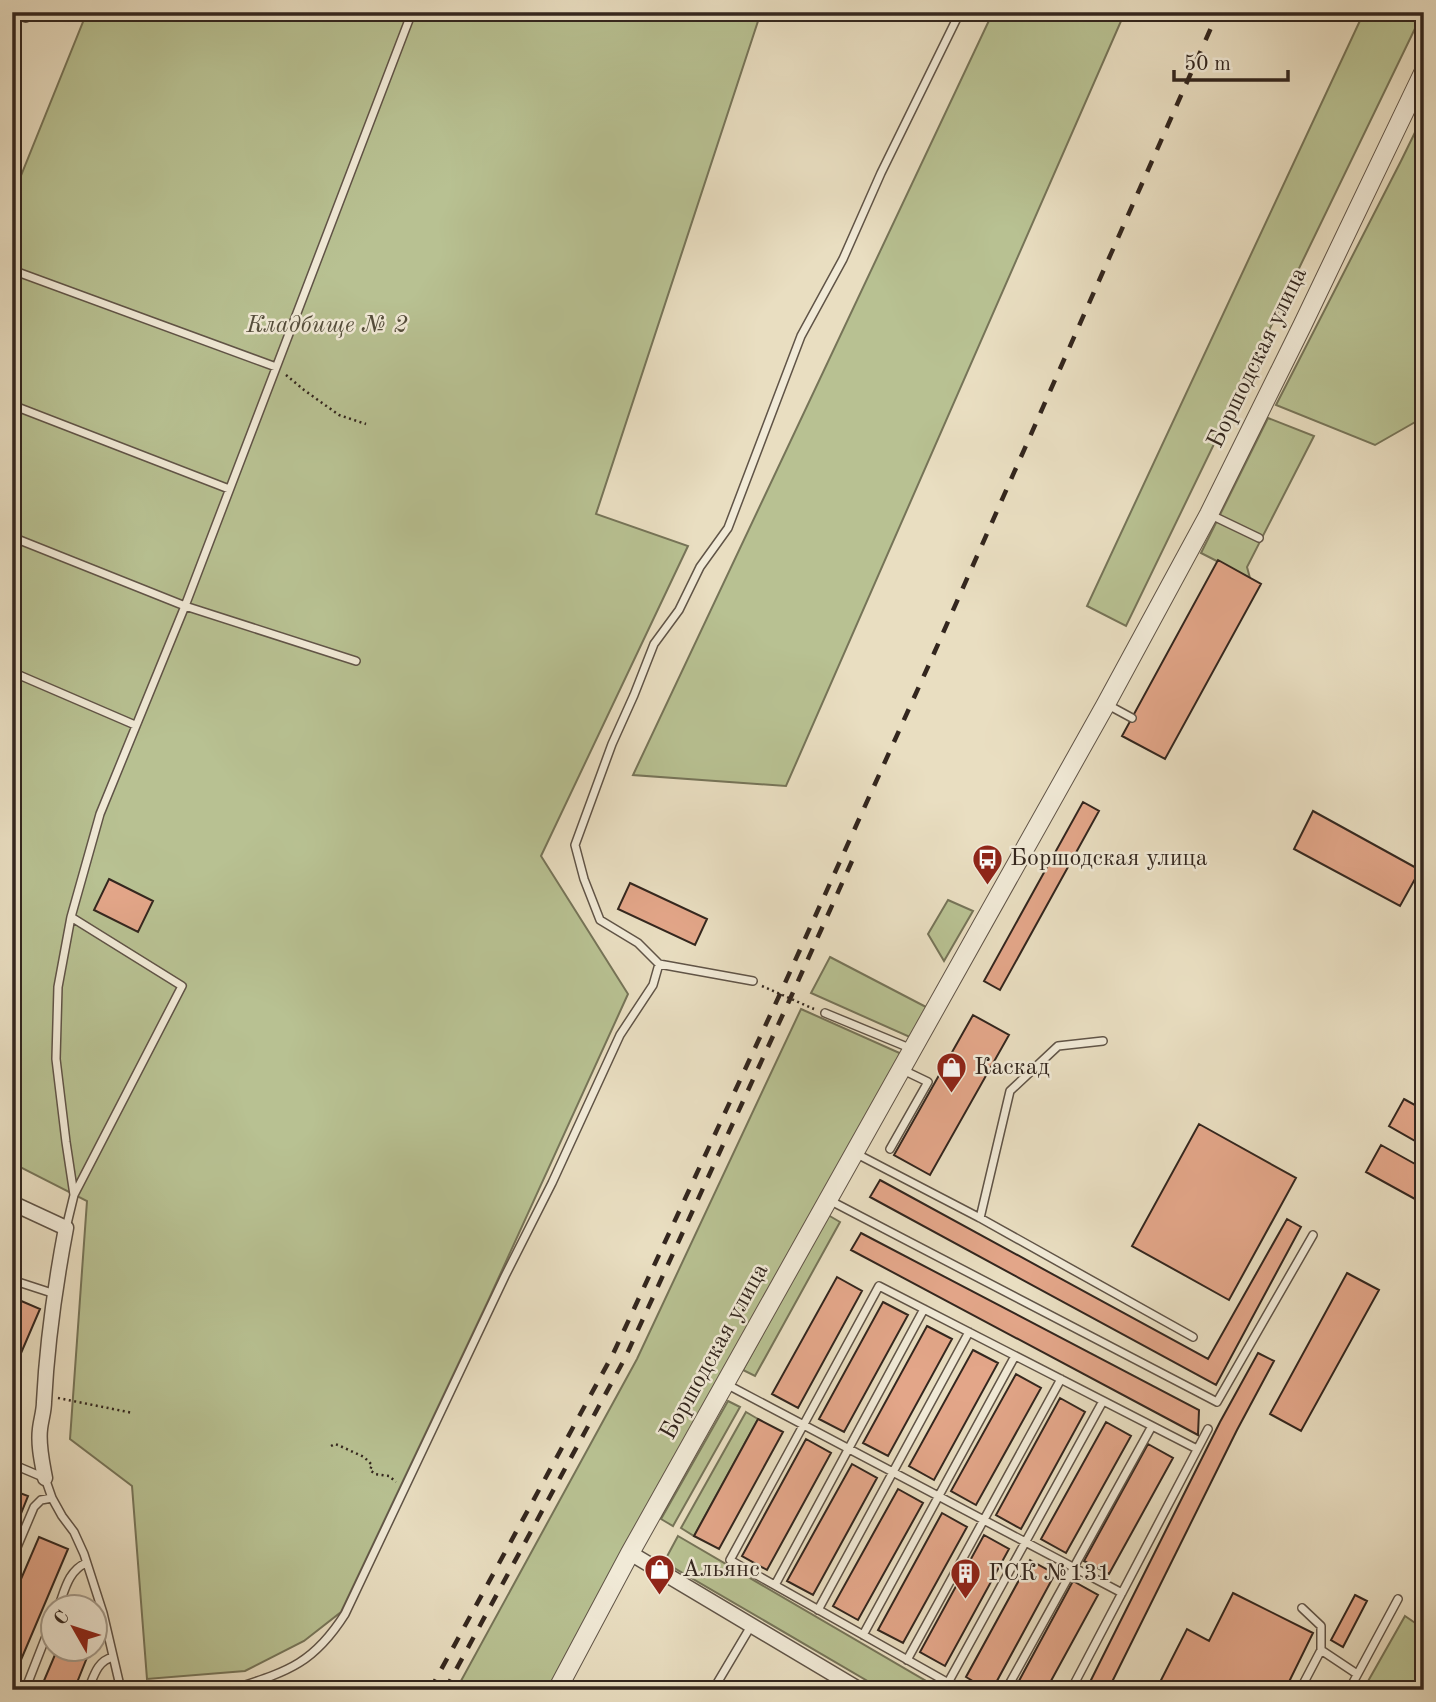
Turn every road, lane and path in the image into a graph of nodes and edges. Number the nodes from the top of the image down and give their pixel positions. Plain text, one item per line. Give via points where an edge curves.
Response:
1 (412, 12) edge
2 (960, 12) edge
3 (12, 13) edge
4 (26, 19) dead end
5 (1424, 71) edge
6 (12, 270) edge
7 (276, 367) junction
8 (12, 405) edge
9 (366, 424) dead end
10 (229, 489) junction
11 (1209, 514) junction
12 (12, 537) edge
13 (1259, 538) dead end
14 (184, 606) junction
15 (356, 661) dead end
16 (12, 671) edge
17 (1106, 704) junction
18 (1132, 718) dead end
19 (135, 725) junction
20 (71, 917) junction
21 (659, 964) junction
22 (753, 982) joint
23 (825, 1013) joint
24 (1103, 1041) dead end
25 (913, 1049) junction
26 (902, 1069) junction
27 (890, 1149) dead end
28 (855, 1153) junction
29 (74, 1195) junction
30 (828, 1200) junction
31 (12, 1203) edge
32 (980, 1218) junction
33 (66, 1228) junction
34 (1313, 1235) dead end
35 (12, 1280) edge
36 (56, 1294) junction
37 (924, 1309) junction
38 (969, 1332) junction
39 (1193, 1337) dead end
40 (1015, 1356) junction
41 (1061, 1379) junction
42 (725, 1384) junction
43 (45, 1395) junction
44 (1103, 1401) junction
45 (133, 1413) dead end
46 (803, 1425) junction
47 (1152, 1426) junction
48 (1208, 1429) dead end
49 (331, 1446) dead end
50 (849, 1449) junction
51 (1198, 1449) junction
52 (12, 1464) edge
53 (893, 1472) junction
54 (45, 1478) junction
55 (407, 1483) junction
56 (939, 1497) junction
57 (52, 1498) junction
58 (983, 1520) junction
59 (1026, 1542) junction
60 (630, 1553) junction
61 (12, 1559) edge
62 (86, 1563) junction
63 (1073, 1568) junction
64 (775, 1585) junction
65 (1122, 1593) junction
66 (64, 1594) edge
67 (1398, 1600) dead end
68 (1301, 1608) dead end
69 (818, 1609) junction
70 (751, 1626) junction
71 (863, 1635) junction
72 (1321, 1650) junction
73 (38, 1657) edge
74 (113, 1657) junction
75 (907, 1660) junction
76 (1357, 1674) junction
77 (946, 1686) edge
78 (25, 1690) edge
79 (89, 1690) edge
80 (121, 1690) edge
81 (230, 1690) edge
82 (557, 1690) edge
83 (713, 1690) edge
84 (860, 1690) edge
85 (961, 1690) edge
86 (1006, 1690) edge
87 (1071, 1690) edge
88 (1300, 1690) edge
89 (1349, 1690) edge

1 - 7 lane
2 - 21 lane via 843,259 801,336 728,528 654,644 575,845 600,920 638,943
3 - 4 lane
5 - 11 street, Боршодская улица
6 - 7 lane
7 - 9 path via 339,415
7 - 10 lane
8 - 10 lane
10 - 14 lane
11 - 13 lane
11 - 17 street, Боршодская улица
12 - 14 lane
14 - 15 lane
14 - 19 lane
16 - 19 lane
17 - 18 lane
17 - 25 street, Боршодская улица
19 - 20 lane via 100,814
20 - 29 lane via 58,986 56,1059
20 - 29 lane via 182,986
21 - 22 lane
21 - 55 lane via 653,985 620,1035
22 - 23 path
23 - 25 lane
24 - 32 lane via 1058,1046 1010,1091
25 - 26 street, Боршодская улица
26 - 27 lane via 928,1082
26 - 28 street, Боршодская улица
28 - 30 street, Боршодская улица
28 - 32 lane
29 - 33 lane
30 - 34 lane via 1217,1402
30 - 42 street, Боршодская улица
31 - 33 street
32 - 39 lane
33 - 36 street
35 - 36 lane
36 - 43 street
37 - 38 lane
37 - 46 lane via 879,1286
37 - 50 lane
38 - 40 lane
38 - 53 lane
40 - 41 lane
40 - 56 lane
41 - 44 lane
41 - 58 lane
42 - 46 lane
42 - 60 street, Боршодская улица
43 - 45 path
43 - 54 street via 40,1452
44 - 47 lane
44 - 59 lane
46 - 50 lane
46 - 64 lane via 730,1560
47 - 51 lane
47 - 63 lane
48 - 51 lane
49 - 55 path via 364,1457 375,1474
50 - 53 lane
50 - 64 lane
51 - 65 lane
52 - 54 lane
53 - 56 lane
53 - 69 lane
54 - 57 lane
55 - 81 lane via 335,1630 302,1662
56 - 58 lane
56 - 71 lane
57 - 61 lane via 34,1507
57 - 62 lane via 74,1532
58 - 59 lane
58 - 75 lane
59 - 63 lane
59 - 77 lane
60 - 70 street
60 - 82 street, Боршодская улица
62 - 66 lane via 71,1575
62 - 74 lane
63 - 65 lane
63 - 86 lane
64 - 69 lane
65 - 87 lane
67 - 76 lane
68 - 72 lane via 1321,1626
69 - 71 lane
70 - 83 lane
70 - 84 street
71 - 75 lane
72 - 76 lane
72 - 88 lane
73 - 78 lane
74 - 79 lane via 101,1663
74 - 80 lane
75 - 77 lane
76 - 89 lane
77 - 85 lane

